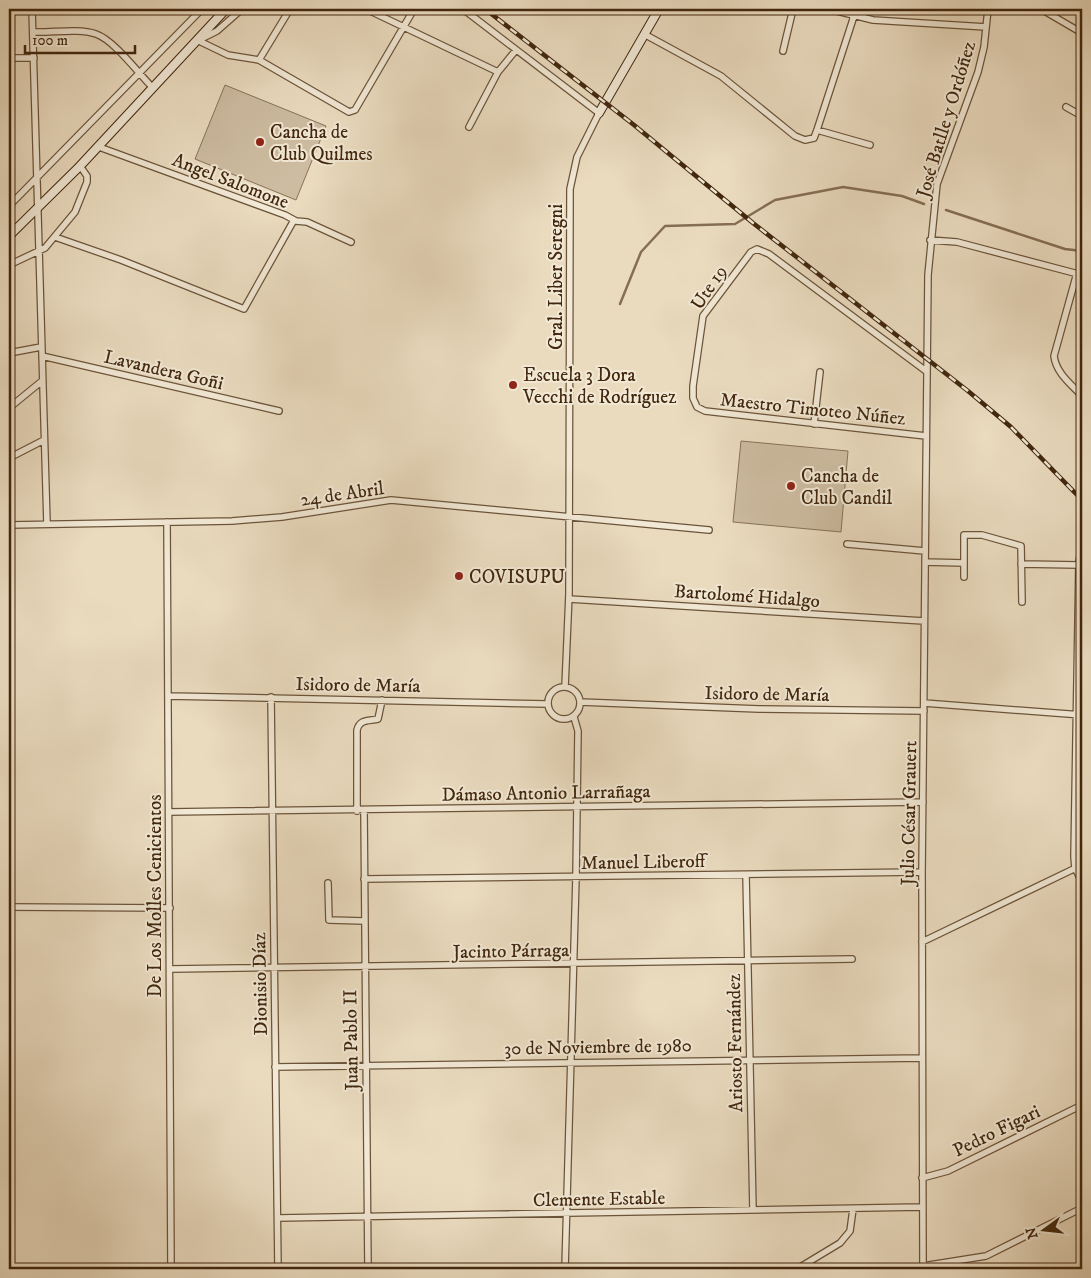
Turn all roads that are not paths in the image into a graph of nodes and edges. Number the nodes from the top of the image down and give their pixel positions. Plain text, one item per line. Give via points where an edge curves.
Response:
1 (32, 9) edge
2 (202, 9) edge
3 (226, 9) edge
4 (242, 9) edge
5 (290, 9) edge
6 (366, 9) edge
7 (414, 9) edge
8 (463, 9) edge
9 (659, 9) edge
10 (794, 9) edge
11 (829, 9) edge
12 (988, 9) edge
13 (1040, 9) edge
14 (855, 13) edge
15 (404, 27) junction
16 (986, 27) junction
17 (33, 32) junction
18 (1082, 33) edge
19 (644, 34) junction
20 (197, 40) junction
21 (516, 50) junction
22 (783, 50) dead end
23 (9, 58) edge
24 (34, 58) junction
25 (259, 60) junction
26 (498, 72) junction
27 (139, 74) junction
28 (153, 88) junction
29 (1066, 107) dead end
30 (599, 113) junction
31 (1082, 116) edge
32 (468, 127) dead end
33 (817, 130) junction
34 (870, 145) dead end
35 (99, 147) junction
36 (80, 166) junction
37 (36, 178) junction
38 (9, 206) edge
39 (38, 208) junction
40 (294, 220) junction
41 (9, 236) edge
42 (55, 237) junction
43 (930, 240) junction
44 (351, 242) dead end
45 (39, 252) junction
46 (9, 265) edge
47 (1079, 274) edge
48 (41, 347) junction
49 (9, 353) edge
50 (42, 356) junction
51 (926, 357) joint
52 (820, 372) dead end
53 (926, 372) junction
54 (42, 381) junction
55 (1082, 396) edge
56 (697, 407) joint
57 (9, 408) edge
58 (280, 411) dead end
59 (814, 424) junction
60 (926, 436) junction
61 (44, 440) junction
62 (9, 458) edge
63 (569, 515) junction
64 (167, 522) junction
65 (47, 524) junction
66 (9, 525) edge
67 (709, 530) dead end
68 (1082, 543) edge
69 (848, 544) dead end
70 (925, 551) junction
71 (925, 562) junction
72 (964, 563) junction
73 (1021, 564) junction
74 (1079, 565) junction
75 (964, 577) dead end
76 (568, 599) junction
77 (1022, 602) dead end
78 (924, 621) junction
79 (566, 687) junction
80 (168, 696) junction
81 (271, 697) junction
82 (382, 700) junction
83 (580, 702) junction
84 (924, 703) junction
85 (548, 704) junction
86 (924, 711) junction
87 (1079, 714) edge
88 (574, 716) junction
89 (923, 802) junction
90 (577, 806) junction
91 (271, 810) junction
92 (357, 810) junction
93 (364, 811) junction
94 (169, 812) junction
95 (1082, 865) edge
96 (1076, 868) junction
97 (922, 872) junction
98 (746, 875) junction
99 (576, 877) junction
100 (364, 879) junction
101 (1082, 882) edge
102 (328, 883) dead end
103 (9, 907) edge
104 (170, 908) junction
105 (364, 921) junction
106 (922, 942) junction
107 (852, 959) dead end
108 (747, 960) junction
109 (574, 964) junction
110 (364, 967) junction
111 (275, 968) junction
112 (170, 970) junction
113 (922, 1058) junction
114 (750, 1059) junction
115 (571, 1062) junction
116 (364, 1065) junction
117 (276, 1067) junction
118 (1082, 1105) edge
119 (922, 1178) junction
120 (922, 1207) junction
121 (1082, 1208) edge
122 (753, 1210) junction
123 (853, 1210) junction
124 (566, 1214) junction
125 (367, 1216) junction
126 (278, 1218) junction
127 (922, 1268) edge
128 (171, 1269) edge
129 (278, 1269) edge
130 (368, 1269) edge
131 (564, 1269) edge
132 (797, 1269) edge

1 - 17 street
2 - 27 street
3 - 20 street
4 - 20 street via 217,31
5 - 25 street
6 - 15 street
7 - 15 street
8 - 21 street
9 - 19 street
10 - 22 street
11 - 14 street
12 - 16 street, José Batlle y Ordóñez
13 - 18 street
14 - 16 street
14 - 33 street
15 - 25 street via 355,110 349,112
15 - 26 street
16 - 43 street, José Batlle y Ordóñez via 978,72 937,184
17 - 24 street
17 - 27 street via 100,36
19 - 30 street
19 - 33 street via 721,76 795,136 805,140 814,138
20 - 25 street via 228,55
20 - 28 street
21 - 26 street
21 - 30 street
23 - 24 street
24 - 37 street
26 - 32 street
27 - 28 street
27 - 37 street
28 - 35 street
29 - 31 street
30 - 63 street, Gral. Liber Seregni via 577,157 570,189
33 - 34 street
35 - 36 street
35 - 40 street, Angel Salomone
36 - 39 street
36 - 42 street via 87,176 83,195 75,212
37 - 38 street
37 - 39 street
39 - 41 street
39 - 45 street
40 - 42 street via 244,309
40 - 44 street, Angel Salomone via 307,222
42 - 45 street
43 - 47 street via 958,242
43 - 51 street, José Batlle y Ordóñez
45 - 46 street
45 - 48 street
47 - 55 street via 1054,356 1060,372
48 - 49 street
48 - 50 street
50 - 54 street
50 - 58 street, Lavandera Goñi
51 - 53 street, Julio César Grauert
52 - 59 street
53 - 56 street, Ute 19 via 769,254 757,249 751,252 703,316 693,386
53 - 60 street, Julio César Grauert
54 - 57 street
54 - 61 street
56 - 59 street, Maestro Timoteo Núñez via 712,412
59 - 60 street, Maestro Timoteo Núñez
60 - 70 street, Julio César Grauert
61 - 62 street
61 - 65 street
63 - 64 street, 24 de Abril via 382,500 282,517
63 - 67 street, 24 de Abril
63 - 76 street, Gral. Liber Seregni
64 - 65 street, 24 de Abril
64 - 80 street, De Los Molles Cenicientos
65 - 66 street, 24 de Abril
68 - 74 street
69 - 70 street
70 - 71 street, Julio César Grauert
71 - 72 street
71 - 78 street, Julio César Grauert
72 - 73 street via 964,535 982,535 1021,546
72 - 75 street
73 - 74 street
73 - 77 street
74 - 87 street
76 - 78 street, Bartolomé Hidalgo
76 - 79 street, Gral. Liber Seregni
78 - 84 street, Julio César Grauert
79 - 83 street via 577,694
79 - 85 street via 551,693
80 - 81 street, Isidoro de María
80 - 94 street, De Los Molles Cenicientos
81 - 82 street, Isidoro de María
81 - 91 street, Dionisio Díaz
82 - 85 street, Isidoro de María
82 - 92 street via 378,719 365,720 358,725
83 - 86 street, Isidoro de María
83 - 88 street
84 - 86 street, Julio César Grauert
84 - 87 street
85 - 88 street via 550,712 557,718 566,720
86 - 89 street, Julio César Grauert
87 - 96 street
88 - 90 street via 578,731
89 - 90 street, Dámaso Antonio Larrañaga
89 - 97 street, Julio César Grauert
90 - 93 street, Dámaso Antonio Larrañaga
90 - 99 street
91 - 92 street, Dámaso Antonio Larrañaga
91 - 94 street, Dámaso Antonio Larrañaga
91 - 111 street, Dionisio Díaz
92 - 93 street, Dámaso Antonio Larrañaga
93 - 100 street, Juan Pablo II
94 - 104 street, De Los Molles Cenicientos
95 - 96 street
96 - 101 street
96 - 106 street
97 - 98 street, Manuel Liberoff
97 - 106 street, Julio César Grauert
98 - 99 street, Manuel Liberoff
98 - 108 street, Ariosto Fernández
99 - 100 street, Manuel Liberoff
99 - 109 street
100 - 105 street, Juan Pablo II
102 - 105 street via 329,920
103 - 104 street
104 - 112 street, De Los Molles Cenicientos
105 - 110 street, Juan Pablo II
106 - 113 street, Julio César Grauert
107 - 108 street, Jacinto Párraga
108 - 109 street, Jacinto Párraga
108 - 114 street, Ariosto Fernández
109 - 110 street, Jacinto Párraga
109 - 115 street
110 - 111 street, Jacinto Párraga
110 - 116 street, Juan Pablo II
111 - 112 street, Jacinto Párraga
111 - 117 street, Dionisio Díaz
112 - 128 street, De Los Molles Cenicientos
113 - 114 street, 30 de Noviembre de 1980
113 - 119 street, Julio César Grauert
114 - 115 street, 30 de Noviembre de 1980
114 - 122 street, Ariosto Fernández
115 - 116 street, 30 de Noviembre de 1980
115 - 124 street
116 - 117 street, 30 de Noviembre de 1980
116 - 125 street, Juan Pablo II
117 - 126 street, Dionisio Díaz
118 - 119 street, Pedro Figari via 948,1171
119 - 120 street, Julio César Grauert
120 - 123 street, Clemente Estable
120 - 127 street, Julio César Grauert
121 - 127 street via 986,1256
122 - 123 street, Clemente Estable
122 - 124 street, Clemente Estable
123 - 132 street via 850,1231 840,1243
124 - 125 street, Clemente Estable
124 - 131 street
125 - 126 street, Clemente Estable
125 - 130 street, Juan Pablo II
126 - 129 street, Dionisio Díaz

